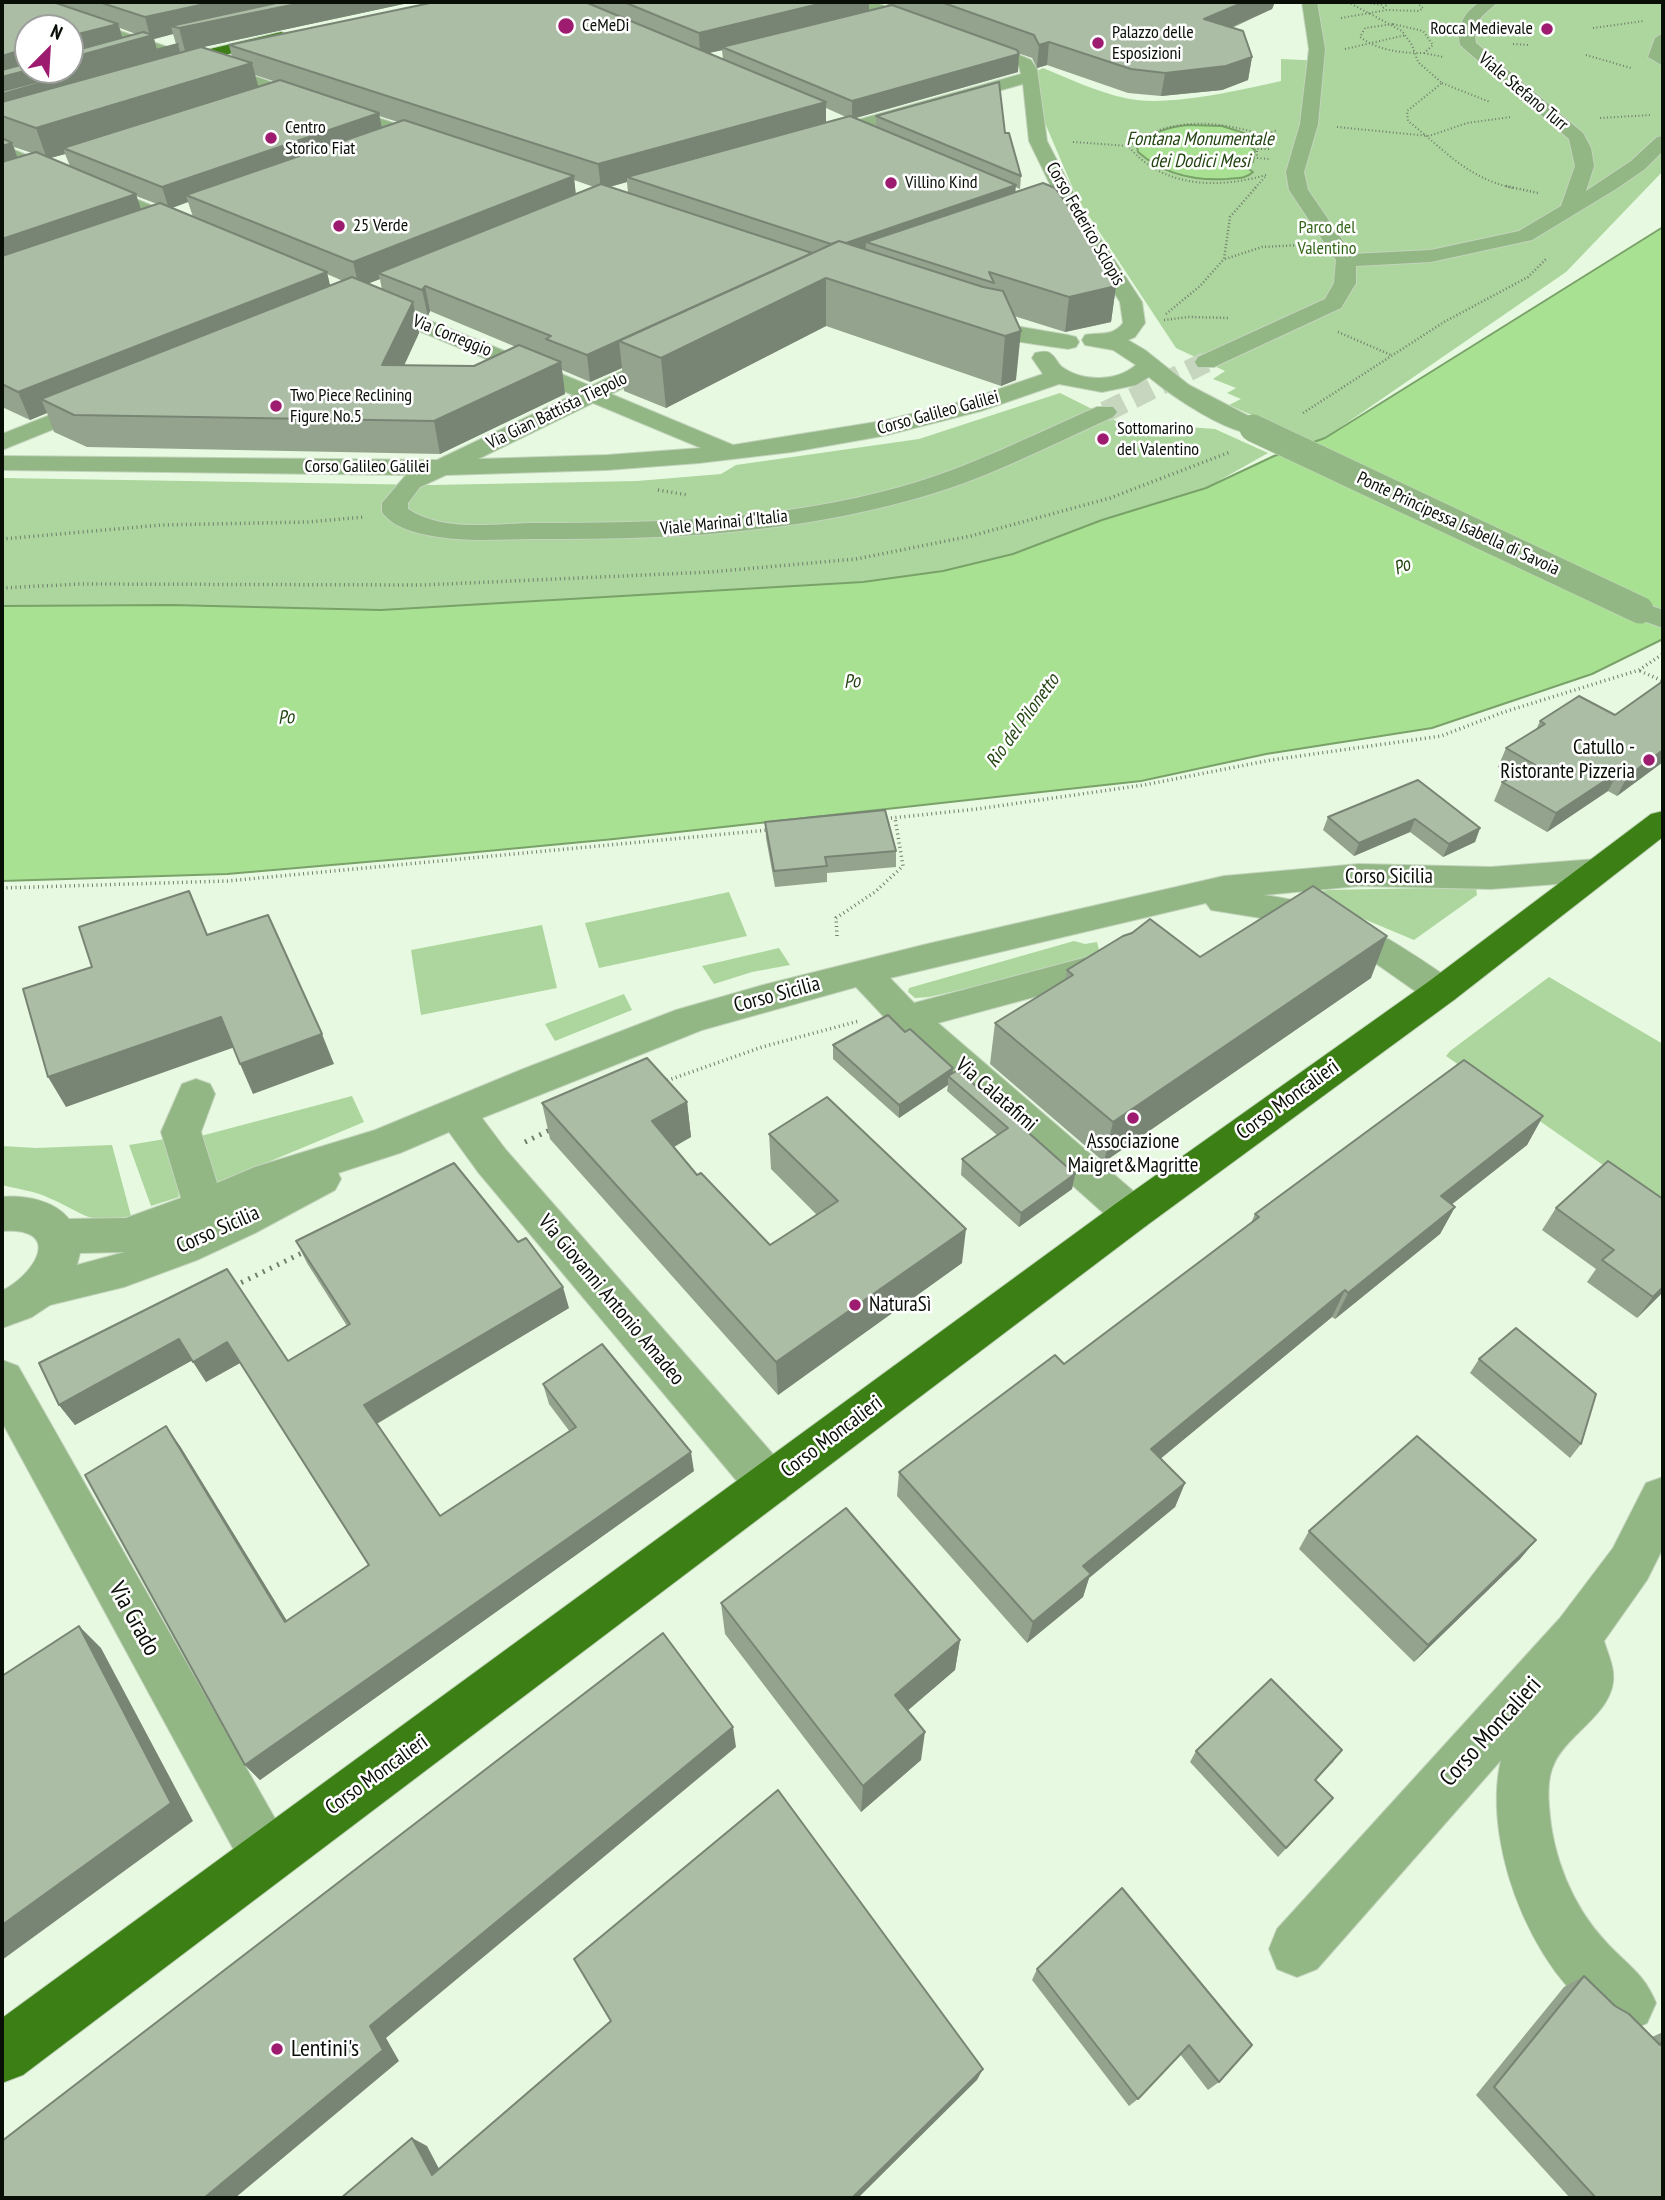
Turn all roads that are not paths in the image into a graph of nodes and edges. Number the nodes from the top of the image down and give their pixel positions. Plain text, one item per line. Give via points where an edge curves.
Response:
1 (860, 2) edge
2 (1309, 2) edge
3 (1490, 2) edge
4 (30, 3) edge
5 (2, 12) edge
6 (894, 14) junction
7 (862, 22) edge
8 (946, 33) edge
9 (294, 35) joint
10 (1663, 38) edge
11 (182, 39) edge
12 (999, 52) edge
13 (126, 54) edge
14 (177, 56) junction
15 (147, 59) junction
16 (1663, 61) edge
17 (208, 67) junction
18 (1028, 70) junction
19 (163, 81) edge
20 (284, 93) junction
21 (261, 100) edge
22 (825, 116) edge
23 (850, 127) junction
24 (408, 134) junction
25 (872, 136) edge
26 (1663, 141) edge
27 (798, 142) edge
28 (385, 143) edge
29 (2, 150) edge
30 (458, 151) edge
31 (77, 158) edge
32 (46, 168) junction
33 (15, 178) edge
34 (1572, 203) junction
35 (196, 209) edge
36 (168, 219) junction
37 (140, 229) edge
38 (204, 234) edge
39 (1346, 260) junction
40 (389, 285) edge
41 (1131, 302) junction
42 (950, 315) edge
43 (988, 328) junction
44 (1111, 341) junction
45 (1068, 342) junction
46 (692, 346) edge
47 (1151, 347) junction
48 (1206, 362) tunnel mouth
49 (1052, 368) junction
50 (1112, 384) junction
51 (591, 394) junction
52 (116, 396) edge
53 (1105, 412) tunnel mouth
54 (1221, 413) junction
55 (2, 421) edge
56 (13, 438) edge
57 (731, 452) junction
58 (2, 463) edge
59 (79, 465) junction
60 (437, 468) junction
61 (1663, 621) edge
62 (1663, 821) edge
63 (1597, 870) junction
64 (1182, 897) junction
65 (1110, 964) edge
66 (864, 973) junction
67 (1441, 991) junction
68 (904, 1014) junction
69 (196, 1094) dead end
70 (456, 1114) junction
71 (386, 1142) junction
72 (203, 1204) junction
73 (3, 1213) edge
74 (1132, 1214) junction
75 (58, 1236) junction
76 (39, 1289) junction
77 (2, 1310) edge
78 (2, 1380) edge
79 (769, 1484) junction
80 (1663, 1499) edge
81 (1578, 1636) junction
82 (267, 1857) junction
83 (1297, 1949) dead end
84 (1627, 2004) dead end
85 (2, 2054) edge

1 - 6 street
2 - 39 street via 1317,49 1309,124 1295,172 1299,190
3 - 34 street, Viale Stefano Turr via 1469,18 1468,45 1577,137 1587,166
4 - 5 street
4 - 15 street
6 - 7 street
6 - 8 street
9 - 14 main road
9 - 17 street
10 - 16 street via 1656,57
11 - 15 street
12 - 18 street
13 - 15 street
14 - 15 main road
14 - 17 street
17 - 19 street
17 - 20 street
18 - 23 street
18 - 41 street, Corso Federico Sclopis via 1038,141 1058,203
20 - 21 street
20 - 24 street
22 - 23 street
23 - 25 street
23 - 27 street
24 - 28 street
24 - 30 street
26 - 34 street via 1638,165
29 - 32 street
31 - 32 street
32 - 33 street
32 - 36 street
34 - 39 street via 1525,236 1430,256
35 - 36 street
36 - 37 street
36 - 38 street
39 - 48 street via 1345,283 1333,303
40 - 51 street, Via Correggio via 352,298
41 - 44 street, Corso Federico Sclopis via 1134,323
41 - 47 street, Corso Federico Sclopis via 1152,313
42 - 43 street
43 - 45 street
43 - 49 street
44 - 45 street
44 - 47 street via 1138,351
45 - 49 street via 1051,349
46 - 51 street, Via Gian Battista Tiepolo
47 - 50 street via 1140,375
47 - 54 street via 1172,384
49 - 50 street via 1075,381
49 - 57 street, Corso Galileo Galilei via 974,405 898,425
50 - 54 street
51 - 57 street
51 - 60 street, Via Gian Battista Tiepolo
52 - 56 street
53 - 60 street, Viale Marinai d'Italia via 920,489 799,516 669,530 488,531 405,522 395,512 396,503 411,482
54 - 61 street, Ponte Principessa Isabella di Savoia, bridge
55 - 56 street
56 - 59 street
57 - 60 street, Corso Galileo Galilei
58 - 59 street, Corso Galileo Galilei
59 - 60 street, Corso Galileo Galilei
62 - 63 main road, Corso Moncalieri
63 - 64 street, Corso Sicilia via 1491,878 1359,875 1280,880
63 - 67 main road, Corso Moncalieri
64 - 66 street, Corso Sicilia
64 - 67 street, Corso Sicilia via 1315,917 1343,928
65 - 68 street
66 - 68 street, Via Calatafimi
66 - 70 street, Corso Sicilia via 689,1020
67 - 74 main road, Corso Moncalieri
68 - 74 street, Via Calatafimi
69 - 72 street via 181,1132
70 - 71 street, Corso Sicilia
70 - 79 street, Via Giovanni Antonio Amadeo
71 - 72 street, Corso Sicilia
71 - 76 street, Corso Sicilia via 279,1203 165,1254 99,1277
72 - 75 street, Corso Sicilia via 126,1235
73 - 75 street via 30,1214 50,1223
74 - 79 main road, Corso Moncalieri
75 - 76 street via 60,1253 53,1273
76 - 77 street
78 - 82 street, Via Grado
79 - 82 main road, Corso Moncalieri
80 - 81 street, Corso Moncalieri via 1630,1564
81 - 83 street, Corso Moncalieri
81 - 84 street via 1588,1674 1585,1689 1570,1700 1528,1756 1521,1787 1528,1842 1547,1903 1575,1950
82 - 85 main road, Corso Moncalieri

